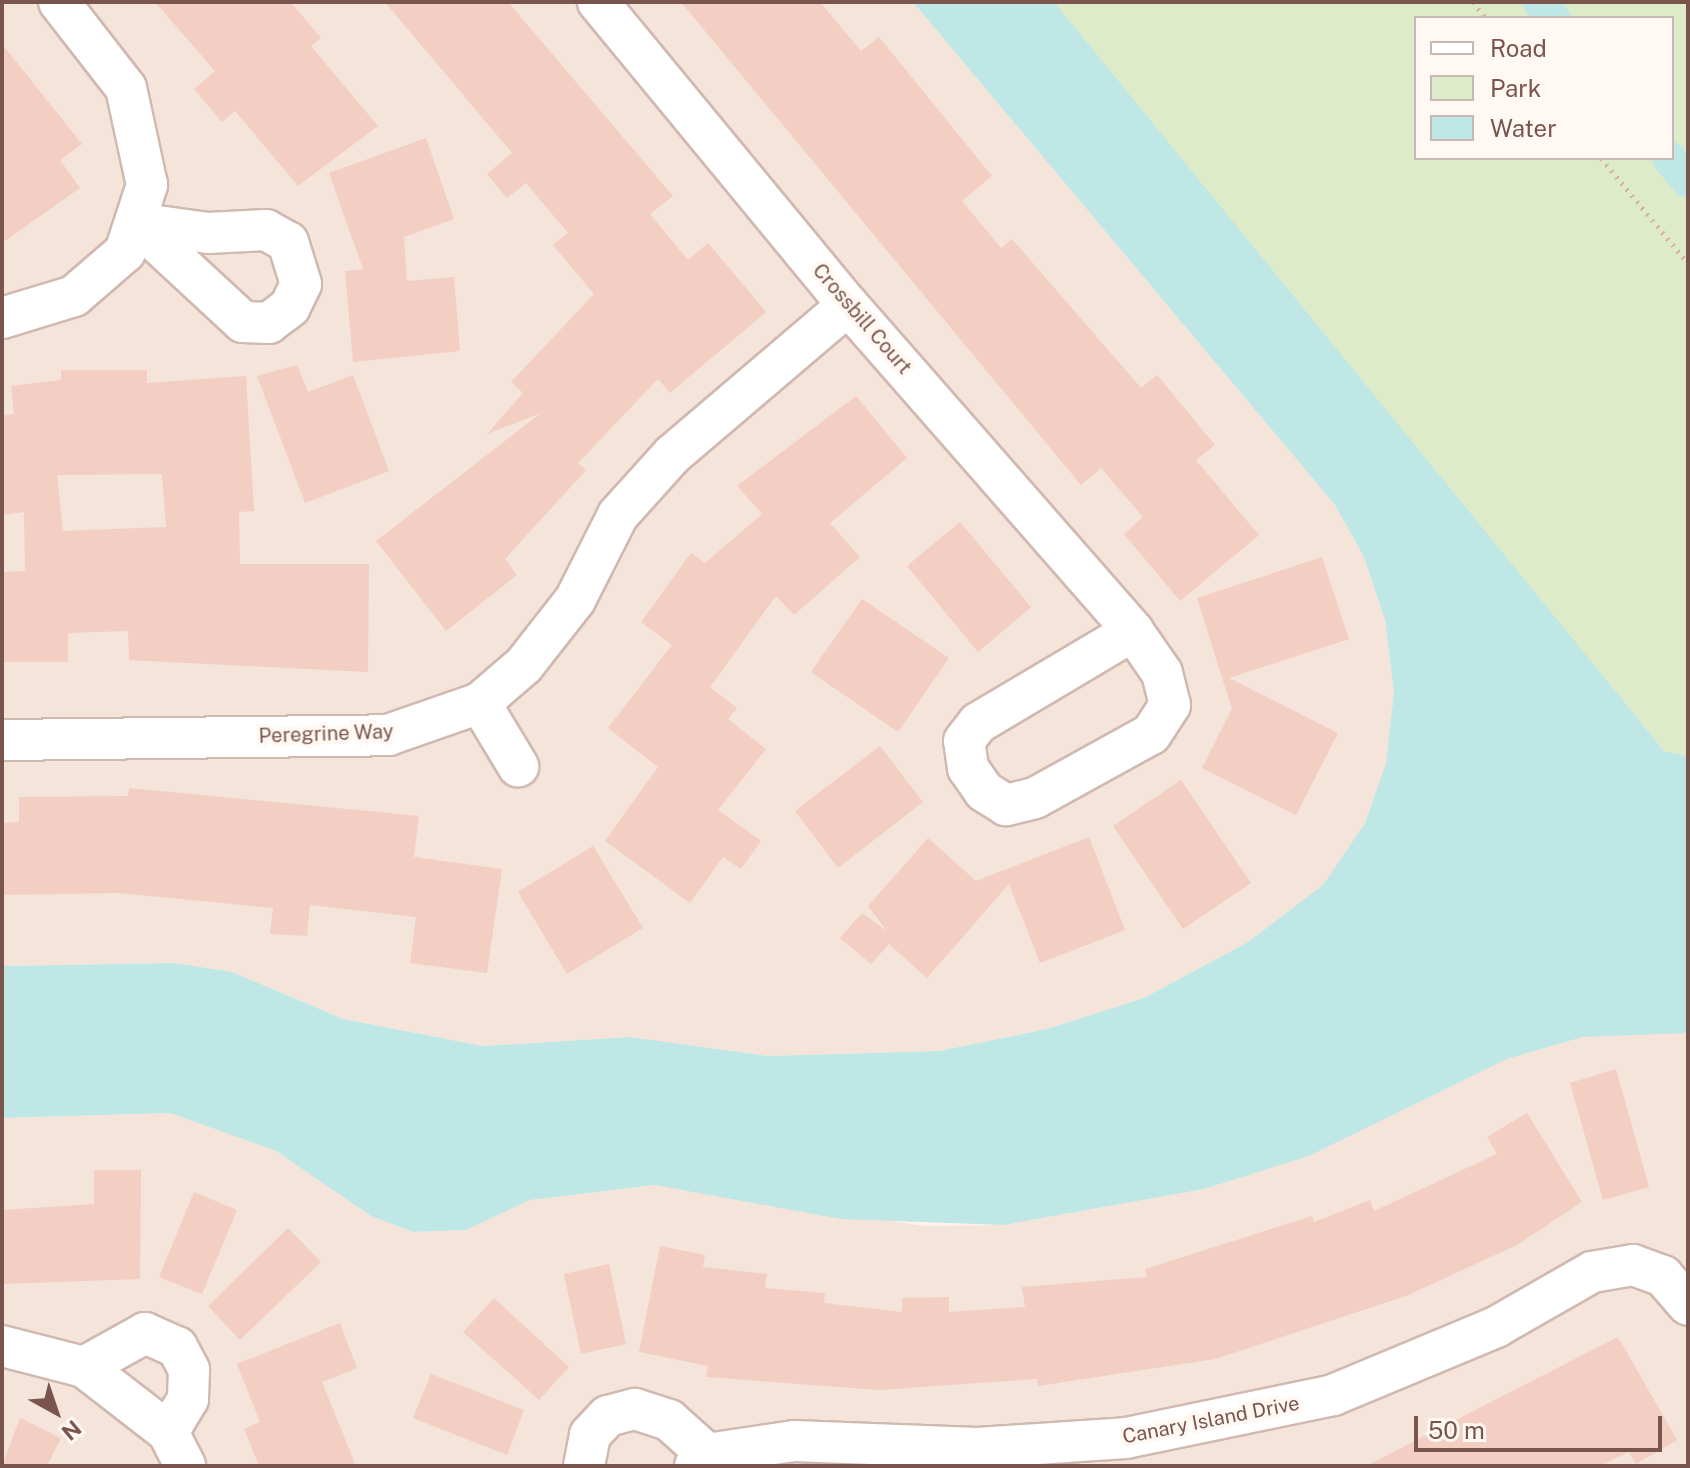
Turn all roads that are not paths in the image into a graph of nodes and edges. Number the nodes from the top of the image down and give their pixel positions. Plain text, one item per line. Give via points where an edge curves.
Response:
1 (59, 2) edge
2 (598, 2) edge
3 (848, 305) junction
4 (2, 318) edge
5 (1133, 631) junction
6 (480, 703) junction
7 (2, 740) edge
8 (518, 766) dead end
9 (1688, 1305) edge
10 (2, 1346) edge
11 (84, 1367) junction
12 (177, 1449) edge
13 (701, 1460) edge
14 (584, 1466) edge

1 - 4 street via 126,88 147,185 125,252 74,296
2 - 3 street, Crossbill Court
3 - 5 street, Crossbill Court
3 - 6 street, Peregrine Way via 672,455 618,515 567,611 524,665
5 - 5 street, Crossbill Court via 1162,673 1170,705 1151,734 1035,798 1006,805 984,791 968,768 964,741 978,723
6 - 7 street, Peregrine Way via 388,735
6 - 8 street
9 - 13 street, Canary Island Drive via 1663,1276 1633,1265 1592,1272 1496,1327 1333,1395 1141,1435 977,1448 794,1441
10 - 11 street
11 - 12 street
11 - 12 street via 145,1333 177,1347 189,1370
13 - 14 street via 669,1420 635,1409 608,1416 590,1435

